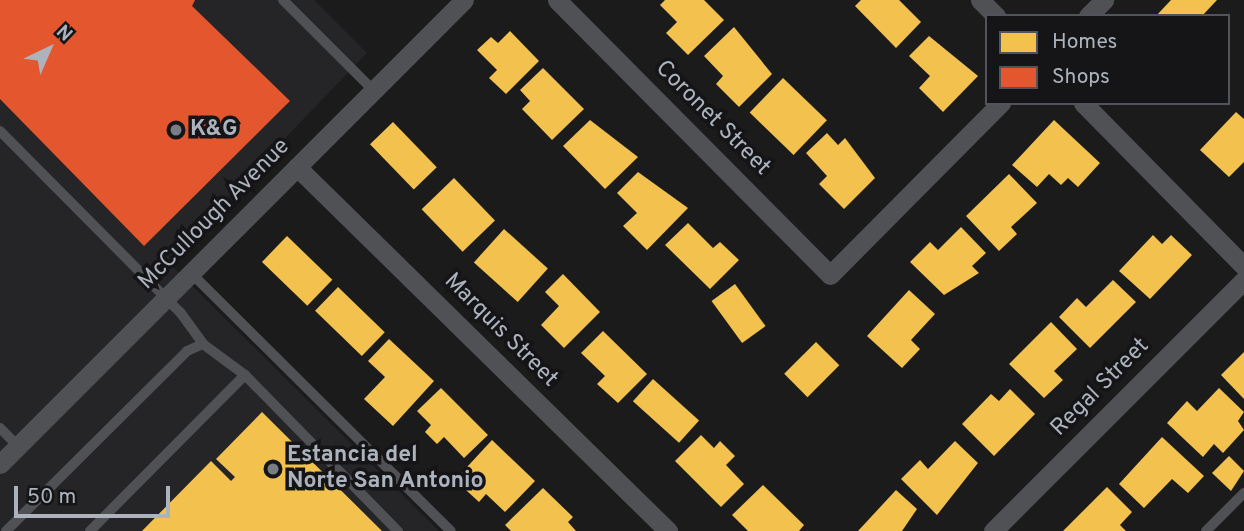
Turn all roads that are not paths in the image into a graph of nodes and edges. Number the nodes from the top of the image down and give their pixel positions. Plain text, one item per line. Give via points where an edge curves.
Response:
1 (284, 0) edge
2 (464, 0) edge
3 (557, 0) edge
4 (980, 0) edge
5 (1104, 0) edge
6 (994, 14) edge
7 (1090, 14) edge
8 (373, 90) junction
9 (999, 105) edge
10 (1085, 105) edge
11 (0, 131) edge
12 (297, 167) junction
13 (1244, 266) edge
14 (191, 273) junction
15 (1244, 280) edge
16 (165, 299) junction
17 (203, 344) junction
18 (245, 376) junction
19 (0, 428) edge
20 (18, 446) junction
21 (0, 464) edge
22 (1244, 493) edge
23 (6, 531) edge
24 (90, 531) edge
25 (398, 531) edge
26 (451, 531) edge
27 (668, 531) edge
28 (993, 531) edge
29 (1206, 531) edge

1 - 8 lane
2 - 8 street, McCullough Avenue
3 - 9 street, Coronet Street via 830,275
4 - 6 street
5 - 7 street
8 - 12 street, McCullough Avenue
10 - 13 street
11 - 16 lane
12 - 14 street, McCullough Avenue
12 - 27 street, Marquis Street
14 - 16 street, McCullough Avenue
14 - 26 lane
15 - 28 street, Regal Street
16 - 17 lane
16 - 20 street, McCullough Avenue
17 - 18 lane
17 - 23 lane via 187,351
18 - 24 lane
18 - 25 lane
19 - 20 lane
20 - 21 street, McCullough Avenue
22 - 29 lane

